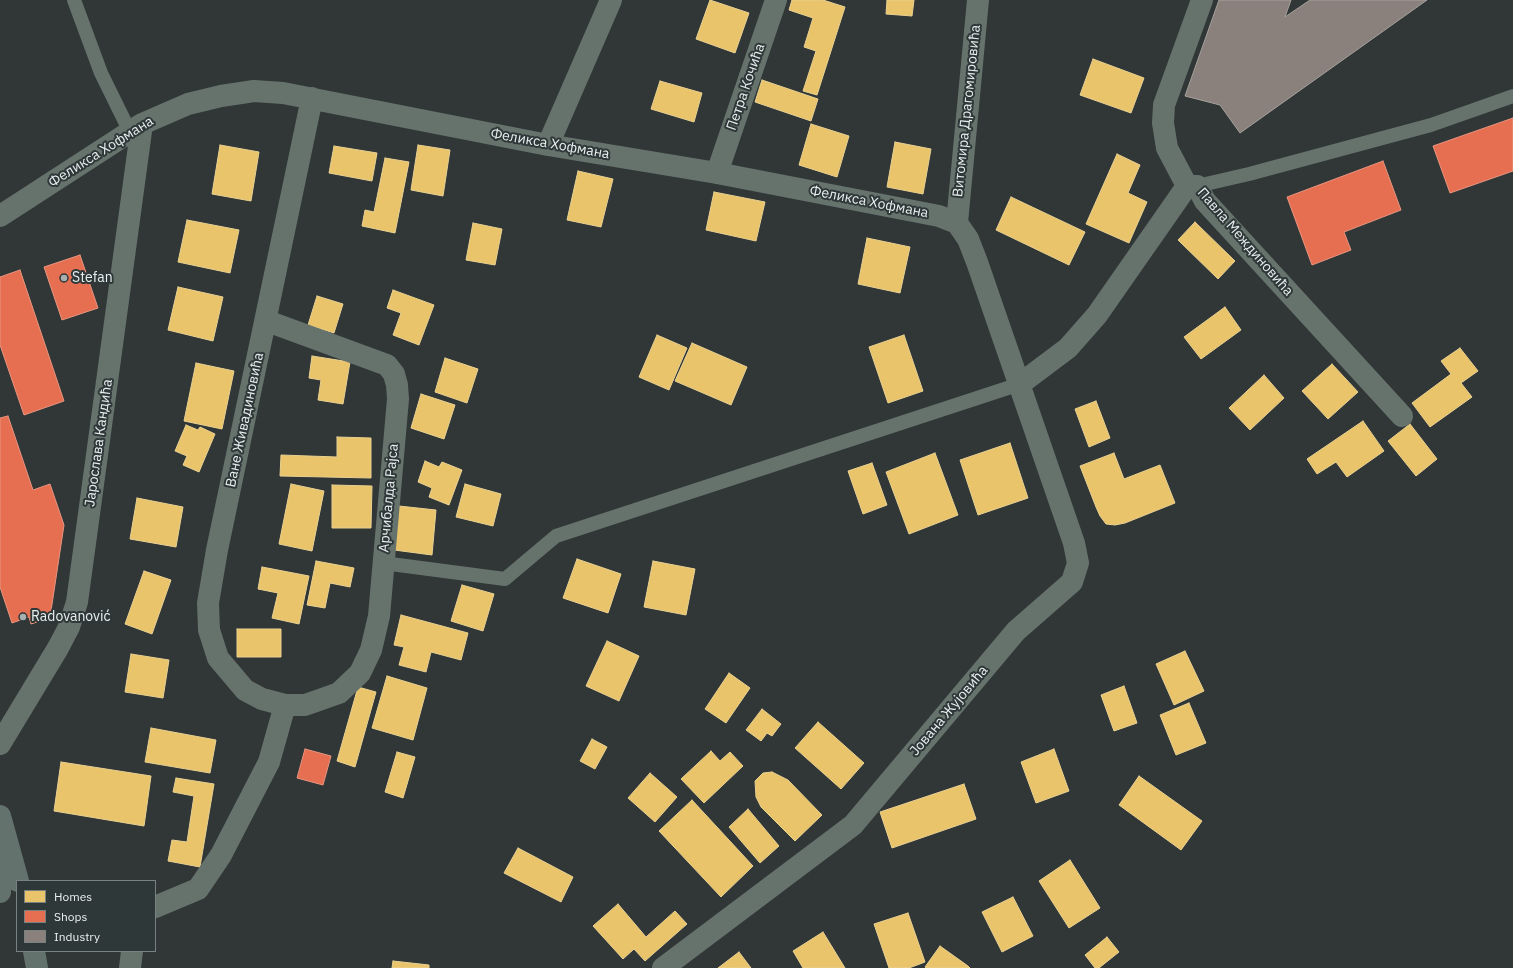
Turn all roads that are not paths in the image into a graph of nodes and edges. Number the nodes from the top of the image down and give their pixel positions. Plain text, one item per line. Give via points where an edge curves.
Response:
1 (74, 0) edge
2 (611, 0) edge
3 (776, 0) edge
4 (978, 0) edge
5 (1202, 0) edge
6 (1513, 96) edge
7 (312, 98) junction
8 (136, 128) junction
9 (548, 145) junction
10 (717, 173) junction
11 (1192, 186) junction
12 (0, 216) edge
13 (957, 223) junction
14 (266, 321) junction
15 (1020, 384) junction
16 (1402, 416) dead end
17 (383, 563) junction
18 (285, 705) junction
19 (0, 744) edge
20 (0, 816) edge
21 (0, 867) edge
22 (18, 880) edge
23 (0, 892) edge
24 (156, 907) edge
25 (34, 952) edge
26 (132, 952) edge
27 (37, 968) edge
28 (130, 968) edge
29 (663, 968) edge

1 - 8 lane via 101,73
2 - 9 street
3 - 10 street, Петра Кочића
4 - 13 street, Витомира Драгомировића
5 - 11 street, Павла Междиновића via 1164,105 1163,123 1167,148
6 - 11 lane via 1431,125 1249,174
7 - 8 street, Феликса Хофмана via 254,91 221,96 188,104
7 - 9 street, Феликса Хофмана
7 - 14 street, Ване Живадиновића
8 - 12 street, Феликса Хофмана
8 - 19 street, Јарослава Кандића via 77,602 69,627 58,648
9 - 10 street, Феликса Хофмана
10 - 13 street, Феликса Хофмана via 939,216
11 - 15 street via 1097,315 1068,348
11 - 16 street, Павла Междиновића
13 - 15 street via 968,239 977,262
14 - 17 street, Арчибалда Рајса via 387,365 394,374 398,399
14 - 18 street, Ване Живадиновића via 213,572 208,603 209,630 218,658 245,690 262,700
15 - 17 lane via 556,536 506,579
15 - 29 street, Јована Жујовића via 1074,543 1078,563 1072,582 1016,631 853,826
17 - 18 street, Арчибалда Рајса via 379,616 371,650 360,673 339,693 306,706
18 - 24 street via 269,762 221,855 198,889
20 - 22 main road
21 - 23 main road
25 - 27 main road
26 - 28 street

